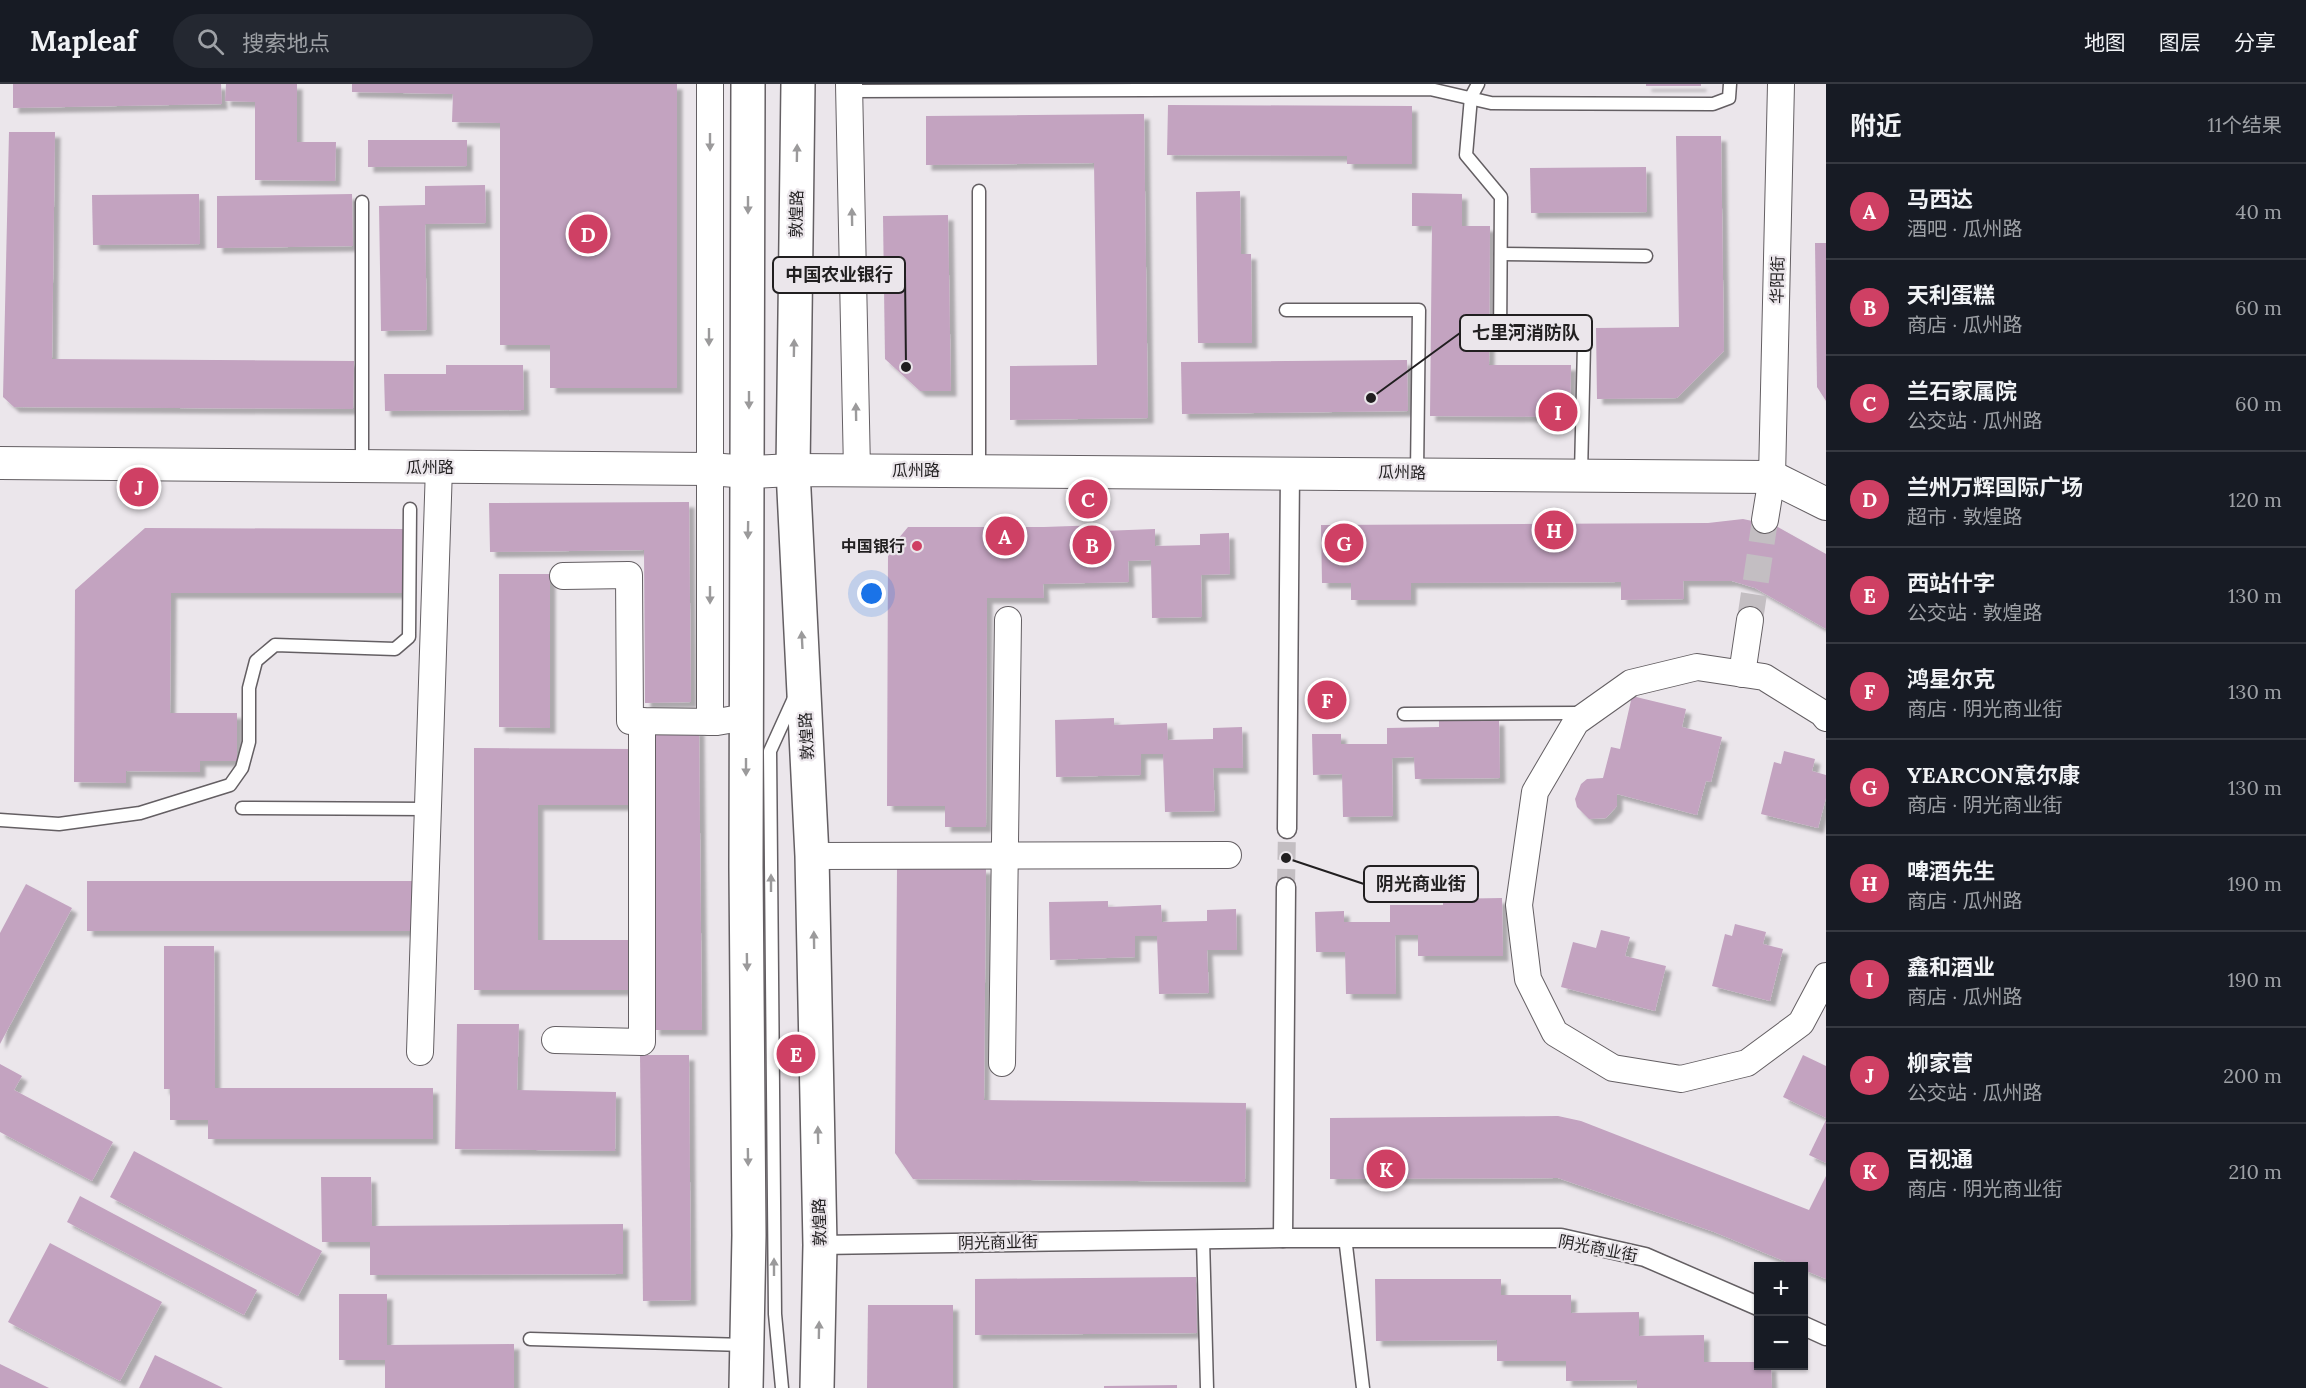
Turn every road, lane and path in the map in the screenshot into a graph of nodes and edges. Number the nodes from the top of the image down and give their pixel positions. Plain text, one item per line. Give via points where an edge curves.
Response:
1 (710, 84) edge
2 (748, 84) edge
3 (798, 84) edge
4 (1478, 84) edge
5 (1730, 84) edge
6 (1781, 84) edge
7 (850, 88) edge
8 (1471, 97) junction
9 (979, 191) dead end
10 (362, 202) dead end
11 (1501, 254) junction
12 (1646, 256) dead end
13 (1286, 310) dead end
14 (0, 463) edge
15 (362, 466) junction
16 (439, 467) junction
17 (709, 469) junction
18 (793, 470) junction
19 (857, 470) junction
20 (979, 471) junction
21 (1290, 471) junction
22 (749, 472) junction
23 (1417, 473) junction
24 (1581, 475) junction
25 (1772, 477) junction
26 (1826, 504) edge
27 (410, 509) dead end
28 (1765, 520) tunnel mouth
29 (563, 576) dead end
30 (1008, 620) dead end
31 (1750, 620) tunnel mouth
32 (1742, 674) junction
33 (803, 677) junction
34 (1588, 713) junction
35 (1404, 714) dead end
36 (746, 717) junction
37 (1826, 718) edge
38 (642, 721) junction
39 (710, 722) junction
40 (242, 808) dead end
41 (428, 809) junction
42 (0, 820) edge
43 (1287, 829) tunnel mouth
44 (1228, 855) dead end
45 (812, 856) junction
46 (1005, 856) junction
47 (1286, 887) tunnel mouth
48 (1826, 976) edge
49 (555, 1040) dead end
50 (420, 1052) dead end
51 (1002, 1063) dead end
52 (1345, 1237) junction
53 (1283, 1238) junction
54 (1203, 1239) junction
55 (820, 1245) junction
56 (1754, 1304) edge
57 (1808, 1328) edge
58 (1826, 1336) edge
59 (530, 1340) dead end
60 (746, 1350) junction
61 (746, 1388) edge
62 (759, 1388) edge
63 (782, 1388) edge
64 (818, 1388) edge
65 (1207, 1388) edge
66 (1363, 1388) edge

1 -> 17 street
2 -> 22 main road
18 -> 3 main road, 敦煌路
4 - 8 lane
5 - 8 lane via 1729,98 1713,104 1491,103
6 - 25 street, 华阳街
7 - 8 lane via 1430,88
19 -> 7 street
8 - 11 lane via 1466,155 1501,197
9 - 20 lane
10 - 15 lane
11 - 12 lane
11 - 24 lane via 1500,344 1584,344
13 - 23 lane via 1419,310
14 - 15 street, 瓜州路
15 - 16 street, 瓜州路
16 - 17 street, 瓜州路
16 - 41 street
17 - 22 street, 瓜州路
17 -> 39 street
18 - 19 street, 瓜州路
18 - 22 street, 瓜州路
33 -> 18 main road, 敦煌路
19 - 20 street, 瓜州路
20 - 21 street, 瓜州路
21 - 23 street, 瓜州路
21 - 43 street
22 -> 36 main road
23 - 24 street, 瓜州路
24 - 25 street, 瓜州路
25 - 26 street, 瓜州路
25 - 28 street, 华阳街
27 - 42 lane via 409,638 395,649 275,645 256,662 249,688 249,742 242,768 230,785 141,813 59,824
29 - 38 street via 629,575 630,721
30 - 46 street
31 - 32 street
32 - 34 street via 1697,667 1630,682
32 - 37 street via 1764,677
33 - 45 main road, 敦煌路
63 -> 33 lane via 775,1314 770,751
34 - 35 lane
34 - 48 street via 1576,722 1535,792 1519,905 1528,980 1555,1033 1613,1068 1681,1079 1747,1063 1802,1023
36 - 39 street
36 -> 60 main road via 749,1223
38 - 39 street
38 - 49 street via 642,1042
40 - 41 lane
41 - 50 street
44 - 46 street
45 - 46 street
55 -> 45 main road, 敦煌路
46 - 51 street
47 - 53 street
52 - 53 street, 阴光商业街
52 - 56 street, 阴光商业街 via 1561,1238 1645,1257
52 - 66 lane
53 - 54 street, 阴光商业街
54 - 55 street, 阴光商业街
54 - 65 lane
64 -> 55 main road, 敦煌路
57 - 58 street
59 - 60 lane
60 - 61 main road
60 - 62 lane

